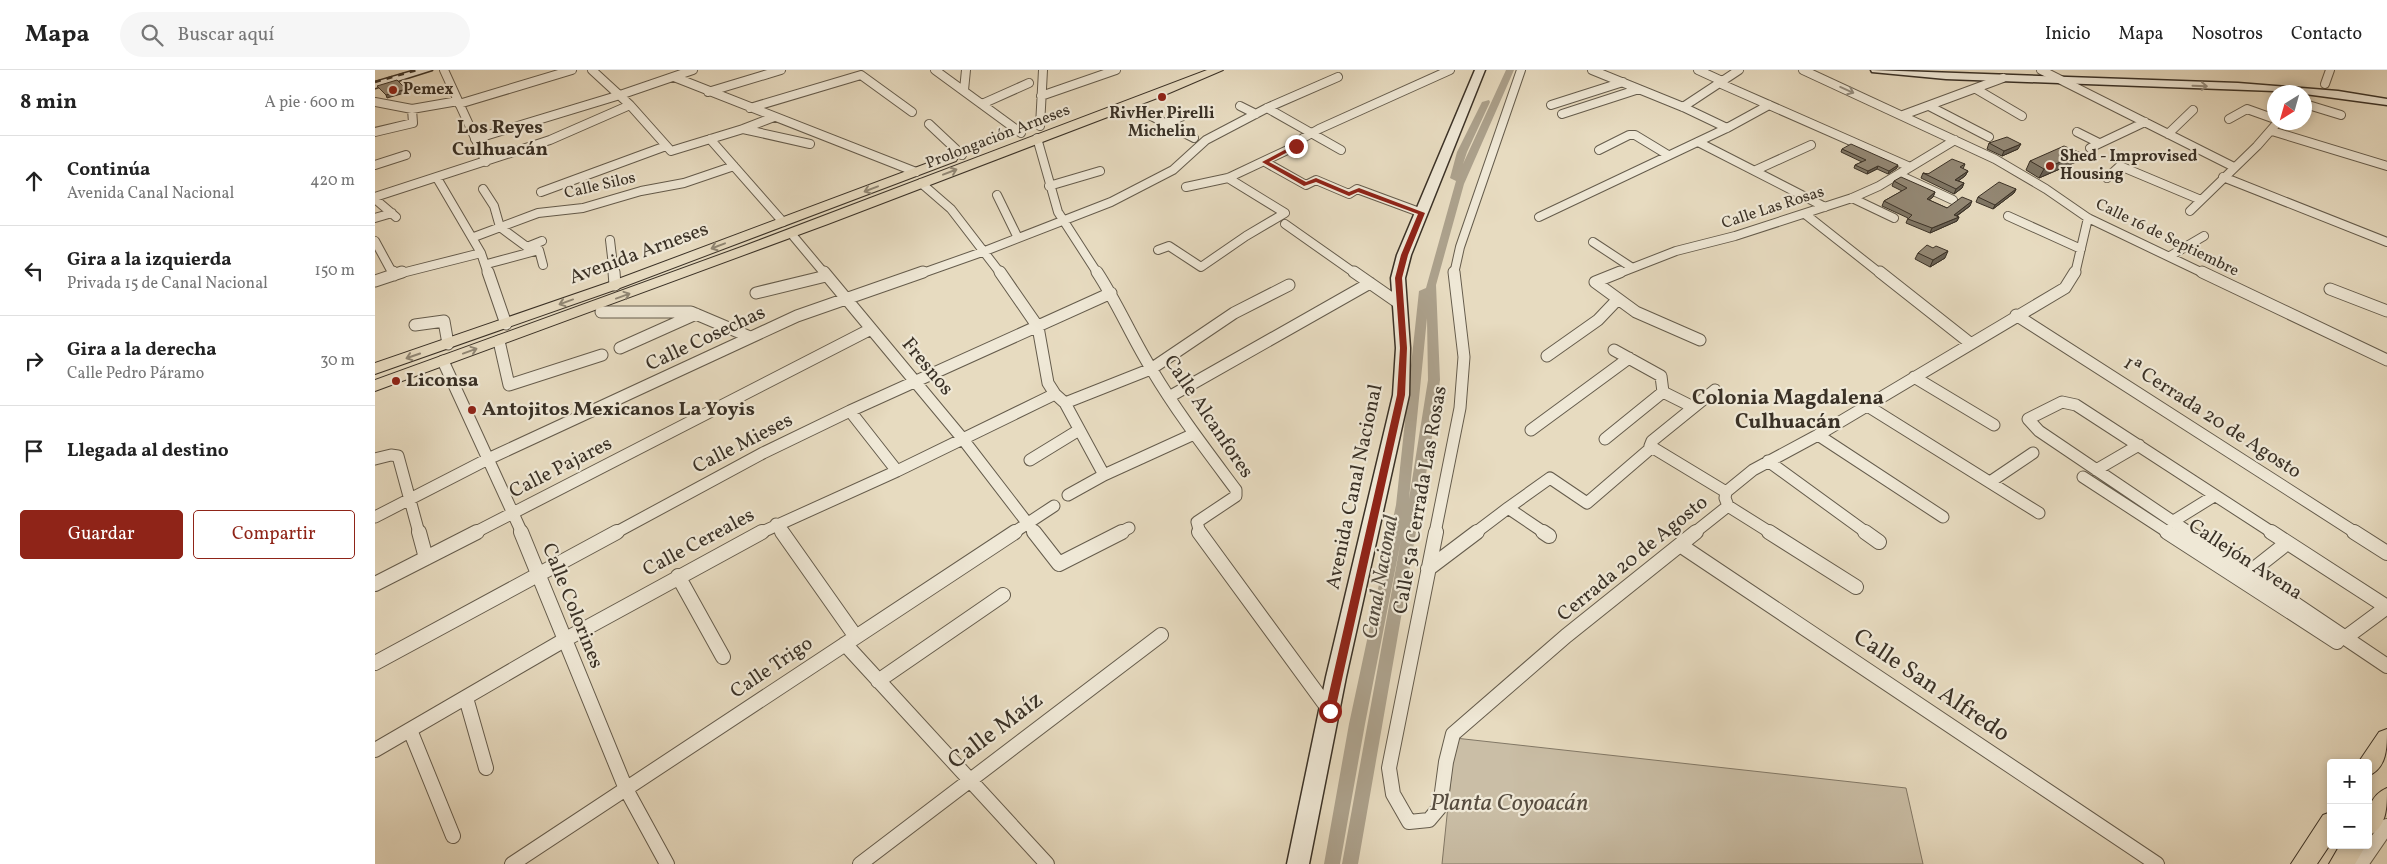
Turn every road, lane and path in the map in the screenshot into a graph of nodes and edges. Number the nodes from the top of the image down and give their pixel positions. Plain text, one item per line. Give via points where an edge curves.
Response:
1 (407, 70) edge
2 (427, 70) edge
3 (444, 70) edge
4 (571, 70) edge
5 (592, 70) edge
6 (693, 70) edge
7 (781, 70) edge
8 (935, 70) edge
9 (966, 70) edge
10 (1043, 70) edge
11 (1116, 70) edge
12 (1191, 70) edge
13 (1217, 70) edge
14 (1450, 70) edge
15 (1480, 70) edge
16 (1521, 70) edge
17 (1592, 70) edge
18 (1698, 70) edge
19 (1739, 70) edge
20 (1803, 70) edge
21 (1875, 70) edge
22 (1976, 70) edge
23 (2016, 70) edge
24 (2330, 70) edge
25 (2045, 71) edge
26 (1962, 73) edge
27 (1338, 76) dead end
28 (674, 77) junction
29 (1988, 78) junction
30 (2003, 78) junction
31 (375, 79) edge
32 (2064, 81) junction
33 (1623, 82) junction
34 (1721, 82) junction
35 (1029, 83) dead end
36 (2325, 84) junction
37 (375, 85) edge
38 (1639, 89) junction
39 (1976, 89) junction
40 (964, 90) junction
41 (2267, 90) edge
42 (708, 92) junction
43 (2312, 93) edge
44 (2387, 93) edge
45 (619, 95) junction
46 (1041, 96) junction
47 (375, 102) edge
48 (458, 102) junction
49 (2387, 102) edge
50 (982, 104) junction
51 (630, 105) junction
52 (1131, 105) junction
53 (1551, 105) dead end
54 (1240, 106) dead end
55 (1769, 106) junction
56 (1929, 106) junction
57 (2312, 106) edge
58 (1683, 107) junction
59 (750, 108) junction
60 (1267, 108) junction
61 (413, 109) junction
62 (2193, 110) dead end
63 (912, 112) dead end
64 (1256, 114) junction
65 (1562, 114) dead end
66 (1903, 115) junction
67 (2341, 115) dead end
68 (1181, 116) dead end
69 (2022, 116) dead end
70 (2267, 116) edge
71 (774, 117) junction
72 (2229, 119) dead end
73 (2145, 122) junction
74 (929, 124) dead end
75 (1166, 124) junction
76 (1727, 128) junction
77 (743, 129) junction
78 (2271, 131) joint
79 (375, 132) edge
80 (1039, 132) junction
81 (2077, 132) dead end
82 (1021, 133) junction
83 (1313, 133) junction
84 (2168, 134) junction
85 (1989, 137) dead end
86 (1194, 138) dead end
87 (475, 139) junction
88 (710, 140) junction
89 (1955, 140) junction
90 (1697, 142) junction
91 (2099, 143) junction
92 (810, 144) dead end
93 (1811, 145) dead end
94 (666, 146) junction
95 (2090, 148) dead end
96 (1341, 150) dead end
97 (1599, 150) dead end
98 (406, 155) dead end
99 (962, 155) junction
100 (1668, 155) junction
101 (486, 162) junction
102 (1265, 162) junction
103 (375, 165) edge
104 (734, 166) junction
105 (2234, 166) junction
106 (2387, 166) edge
107 (1910, 167) junction
108 (1756, 170) junction
109 (1100, 171) dead end
110 (1899, 175) junction
111 (918, 177) junction
112 (2223, 177) junction
113 (437, 178) junction
114 (1228, 178) junction
115 (2107, 178) dead end
116 (1049, 186) junction
117 (1186, 186) dead end
118 (483, 189) dead end
119 (541, 192) dead end
120 (997, 195) dead end
121 (375, 198) edge
122 (1852, 198) junction
123 (1953, 200) dead end
124 (2201, 200) junction
125 (1825, 207) junction
126 (2189, 211) dead end
127 (1422, 213) junction
128 (1805, 214) junction
129 (1539, 216) dead end
130 (2008, 216) dead end
131 (375, 218) edge
132 (1894, 218) dead end
133 (2089, 218) junction
134 (1063, 221) junction
135 (1285, 224) dead end
136 (500, 227) junction
137 (789, 231) junction
138 (2204, 236) dead end
139 (474, 237) junction
140 (1018, 238) junction
141 (610, 240) dead end
142 (375, 241) edge
143 (542, 241) dead end
144 (1593, 242) dead end
145 (2387, 242) edge
146 (2081, 249) junction
147 (1158, 250) dead end
148 (985, 252) junction
149 (481, 253) junction
150 (2170, 256) junction
151 (487, 264) junction
152 (543, 264) dead end
153 (1631, 267) junction
154 (395, 275) junction
155 (826, 276) junction
156 (375, 281) edge
157 (1370, 283) junction
158 (615, 284) junction
159 (1289, 285) dead end
160 (2330, 289) dead end
161 (756, 292) dead end
162 (1111, 293) junction
163 (845, 299) junction
164 (1618, 299) junction
165 (1400, 304) junction
166 (2387, 311) edge
167 (601, 312) dead end
168 (696, 314) junction
169 (2016, 315) junction
170 (506, 324) junction
171 (415, 325) dead end
172 (1038, 327) junction
173 (871, 330) junction
174 (751, 336) junction
175 (1700, 340) dead end
176 (499, 341) junction
177 (448, 344) junction
178 (1970, 344) junction
179 (620, 348) dead end
180 (1615, 350) dead end
181 (602, 355) dead end
182 (1547, 356) dead end
183 (1629, 358) junction
184 (2387, 360) edge
185 (443, 361) junction
186 (375, 369) edge
187 (1151, 369) junction
188 (1914, 377) junction
189 (915, 383) junction
190 (375, 386) edge
191 (1715, 390) dead end
192 (1663, 392) junction
193 (1055, 394) junction
194 (1169, 397) junction
195 (1065, 403) junction
196 (1866, 405) junction
197 (1693, 407) junction
198 (850, 411) junction
199 (1994, 425) dead end
200 (1079, 430) junction
201 (1531, 430) dead end
202 (1194, 434) junction
203 (1818, 435) junction
204 (962, 438) junction
205 (1605, 439) dead end
206 (1652, 445) junction
207 (2139, 445) junction
208 (2033, 453) dead end
209 (378, 458) edge
210 (488, 459) junction
211 (1030, 460) dead end
212 (1768, 461) junction
213 (2097, 470) junction
214 (897, 471) junction
215 (1104, 475) junction
216 (2083, 477) dead end
217 (1990, 482) junction
218 (1726, 492) junction
219 (1068, 495) dead end
220 (2215, 496) junction
221 (411, 499) junction
222 (1054, 506) dead end
223 (1728, 506) junction
224 (1508, 508) junction
225 (2039, 513) dead end
226 (514, 514) junction
227 (375, 517) edge
228 (1943, 518) dead end
229 (2172, 522) junction
230 (1028, 523) junction
231 (776, 524) junction
232 (1129, 528) dead end
233 (1549, 536) dead end
234 (1879, 542) dead end
235 (2287, 543) junction
236 (1680, 544) junction
237 (2387, 553) edge
238 (426, 558) junction
239 (1429, 570) junction
240 (2249, 573) junction
241 (539, 574) junction
242 (678, 576) junction
243 (375, 584) edge
244 (1856, 587) dead end
245 (1003, 596) dead end
246 (2387, 607) edge
247 (1161, 635) dead end
248 (2345, 638) junction
249 (566, 639) junction
250 (851, 640) junction
251 (723, 657) dead end
252 (375, 663) edge
253 (2387, 666) edge
254 (2387, 675) edge
255 (878, 681) junction
256 (466, 698) junction
257 (1330, 711) junction
258 (410, 730) junction
259 (2387, 739) edge
260 (375, 750) edge
261 (2372, 760) edge
262 (486, 768) dead end
263 (968, 780) junction
264 (626, 789) junction
265 (2387, 799) edge
266 (2372, 820) edge
267 (1409, 822) joint
268 (2387, 826) edge
269 (2327, 828) edge
270 (453, 836) dead end
271 (2351, 849) edge
272 (512, 864) edge
273 (667, 864) edge
274 (860, 864) edge
275 (1047, 864) edge
276 (1298, 864) edge
277 (2157, 864) edge
278 (2303, 864) edge
279 (2341, 864) edge
280 (2361, 864) edge

1 - 31 main road
2 - 37 main road
3 - 48 street
4 - 48 street
5 - 45 street
6 - 28 street
7 - 42 street
8 - 40 street
9 - 40 street
10 - 46 street, Calle Alcanfores
11 - 46 street
12 - 80 main road, Prolongación Arneses
13 - 52 main road, Prolongación Arneses
14 - 83 street
15 - 127 main road, Avenida Canal Nacional
16 - 239 street, Calle 5a Cerrada Las Rosas via 1453,276 1464,357 1460,408
17 - 33 street
18 - 34 street
19 - 34 street
20 -> 66 street, Calle 16 de Septiembre
21 - 26 main road
22 - 29 main road
23 - 25 main road
24 - 36 street
25 - 32 street
25 - 36 main road via 2258,78
26 - 29 main road
27 - 60 street, Calle Cosechas
28 - 42 street
28 - 45 street
29 - 30 main road
30 - 32 main road
30 - 39 street
32 -> 41 main road
32 - 73 street
33 - 38 street
33 - 53 street
34 - 55 street
34 - 58 street
35 - 50 street
36 - 44 main road
38 - 58 street
38 - 65 street
39 - 56 street
39 - 69 street
40 - 50 street
42 - 59 street
43 - 49 main road
45 - 51 street
45 - 87 street
46 - 80 street, Calle Alcanfores
47 - 61 street
48 - 61 street
48 - 87 street
50 - 82 street
51 - 94 street
51 - 101 street via 550,140
52 - 75 street
52 - 80 main road, Prolongación Arneses
54 - 64 street
55 - 76 street
55 - 107 street
56 - 66 street
56 - 85 street
57 - 67 street
58 - 76 street
59 - 63 street via 861,75
59 - 71 street
60 - 64 street, Calle Cosechas
60 - 83 street
61 - 79 street via 413,123
62 - 84 street
64 - 134 street, Calle Cosechas via 1206,140 1173,170 1111,202
66 - 89 street, Calle 16 de Septiembre
68 - 75 street
70 - 72 street via 2247,109
71 - 77 street
71 - 111 street
73 - 84 street
73 - 91 street
74 - 99 street
75 - 86 street
76 - 90 street
77 - 88 street
77 - 92 street
78 - 105 street
78 - 106 street
80 - 82 main road, Prolongación Arneses
111 -> 80 main road, Prolongación Arneses
80 - 116 street, Calle Alcanfores
81 - 91 street
82 - 99 main road, Prolongación Arneses
83 - 96 street
83 - 102 street
84 - 105 street
87 - 101 street
88 - 94 street via 673,151
88 - 104 street, Fresnos
89 - 107 street, Calle Las Rosas
89 - 133 street, Calle 16 de Septiembre via 2020,173
90 - 100 street
90 - 108 street
91 - 95 street
93 - 108 street
94 - 119 street
97 - 100 street via 1635,135
98 - 103 street
99 - 111 main road, Prolongación Arneses
100 - 129 street
101 - 113 street
102 - 114 street
102 - 127 street via 1306,184 1316,180 1349,194 1357,189
104 - 136 street, Calle Silos via 684,183 641,191 583,208 538,213
104 - 137 street, Fresnos
105 - 112 street
107 - 110 street, Calle Las Rosas
108 - 125 street
109 - 116 street
110 - 122 street, Calle Las Rosas
110 - 123 street
111 - 137 main road, Avenida Arneses
111 - 148 street via 951,209
112 - 124 street
112 - 145 street
113 - 121 street
113 - 139 street
114 - 117 street
114 - 147 street via 1285,213 1201,267 1169,246
115 - 124 street via 2120,166
116 - 134 street, Calle Alcanfores
118 - 136 street via 494,206
120 - 140 street
121 - 131 street via 394,215
122 - 125 street, Calle Las Rosas
122 - 132 street
124 - 126 street
125 - 128 street, Calle Las Rosas
127 - 165 main road, Avenida Canal Nacional via 1398,278
128 - 153 street, Calle Las Rosas
128 - 178 street
130 - 146 street
133 - 146 street, Cerrada 20 de Agosto
133 - 150 street, Calle 16 de Septiembre
134 - 140 street, Calle Cosechas
134 - 162 street, Calle Alcanfores
135 - 157 street
136 - 139 street, Calle Silos
136 - 143 street via 527,247
137 - 155 street, Fresnos
137 -> 158 main road, Avenida Arneses
176 -> 137 main road, Avenida Arneses
138 - 150 street
139 - 149 street
140 - 148 street, Calle Cosechas
141 - 158 street
142 - 154 street
144 - 153 street
146 - 169 street, Cerrada 20 de Agosto via 2074,276 2065,288
148 - 163 street, Calle Cosechas
148 - 172 street
149 - 151 street
149 - 154 street
150 - 184 street, Calle 16 de Septiembre
151 - 152 street via 539,250
151 - 170 street
153 - 164 street, Calle Las Rosas via 1595,282
154 - 156 street
155 - 161 street
155 - 163 street, Fresnos
157 - 165 street
157 - 194 street
158 -> 170 main road, Avenida Arneses
159 - 187 street via 1234,313
160 - 166 street
162 - 172 street, Calle Mieses
162 - 187 street, Calle Alcanfores
163 - 173 street, Fresnos
163 - 174 street, Calle Cosechas
164 - 175 street via 1650,319
164 - 182 street via 1598,320
165 - 257 main road, Avenida Canal Nacional via 1403,348 1401,395
167 - 168 street
168 - 174 street
168 - 179 street
169 - 178 street, Cerrada 20 de Agosto
169 - 237 street, 1ª Cerrada 20 de Agosto
170 - 177 main road, Avenida Arneses
171 - 177 street via 444,321
172 - 189 street, Calle Mieses
172 - 193 street via 1048,383
173 - 189 street, Fresnos
173 - 226 street, Calle Pajares
174 - 210 street, Calle Cosechas
176 - 181 street via 509,385
185 -> 176 main road, Avenida Arneses
177 -> 186 main road, Avenida Arneses
178 - 188 street, Cerrada 20 de Agosto
180 - 183 street
183 - 192 street via 1661,376
183 - 201 street
185 - 190 main road, Avenida Arneses
185 - 210 street, Calle Colorines
187 - 194 street, Calle Alcanfores
187 - 195 street
188 - 196 street, Cerrada 20 de Agosto
188 - 199 street
189 - 198 street, Calle Mieses
189 - 204 street, Fresnos
191 - 197 street
192 - 197 street
192 - 205 street
193 - 195 street
193 - 204 street, Calle Cereales
194 - 202 street, Calle Alcanfores
195 - 200 street
196 - 203 street, Cerrada 20 de Agosto
196 - 217 street
197 - 206 street
198 - 214 street
198 - 241 street, Calle Mieses via 763,453
200 - 211 street
200 - 215 street
202 - 215 street
202 - 257 street, Calle Alcanfores via 1236,490 1231,501 1197,522 1197,530
203 - 212 street, Cerrada 20 de Agosto
203 - 228 street
204 - 214 street, Calle Cereales
204 - 230 street, Fresnos
206 - 218 street
206 - 224 street via 1587,503 1550,478
207 - 213 street
207 - 213 street via 2071,402 2062,402 2028,418 2039,431
207 - 220 street
208 - 217 street
209 - 221 street via 398,456
210 - 221 street, Calle Cosechas
210 - 226 street, Calle Colorines
212 - 218 street, Cerrada 20 de Agosto
212 - 234 street
213 - 229 street
214 - 231 street, Calle Cereales
215 - 219 street
216 - 254 street, Callejón Avena
217 - 225 street
218 - 223 street, Cerrada 20 de Agosto
220 - 229 street
220 - 235 street
221 - 227 street, Calle Cosechas
221 - 238 street
222 - 230 street, Calle Trigo
223 - 236 street, Cerrada 20 de Agosto
223 - 244 street
224 - 233 street
224 - 239 street
226 - 238 street, Calle Pajares
226 - 241 street, Calle Colorines
229 - 240 street
230 - 232 street, Fresnos via 1059,564
230 - 250 street, Calle Trigo
231 - 242 street, Calle Cereales
231 - 250 street
235 - 240 street
235 - 246 street
236 - 267 street, Cerrada 20 de Agosto via 1566,636 1453,734 1440,807 1429,820
236 - 277 street, Calle San Alfredo
238 - 243 street, Calle Pajares
239 - 267 street, Calle 5a Cerrada Las Rosas via 1389,768 1393,794
240 - 248 street
241 - 249 street, Calle Colorines
241 - 252 street, Calle Mieses
242 - 249 street, Calle Cereales
242 - 251 street
245 - 255 street
246 - 248 street
247 - 263 street, Calle Maíz
248 - 253 street
249 - 256 street, Calle Cereales
249 - 264 street, Calle Colorines
250 - 255 street
250 - 264 street, Calle Trigo
255 - 263 street
256 - 258 street, Calle Cereales
256 - 262 street
257 - 276 main road, Avenida Canal Nacional
258 - 260 street, Calle Cereales
258 - 270 street
259 - 261 main road
263 - 274 street, Calle Maíz
263 - 275 street
264 - 272 street, Calle Trigo
264 - 273 street, Calle Colorines
265 - 266 main road
268 - 280 street
269 - 278 main road
271 - 279 main road

